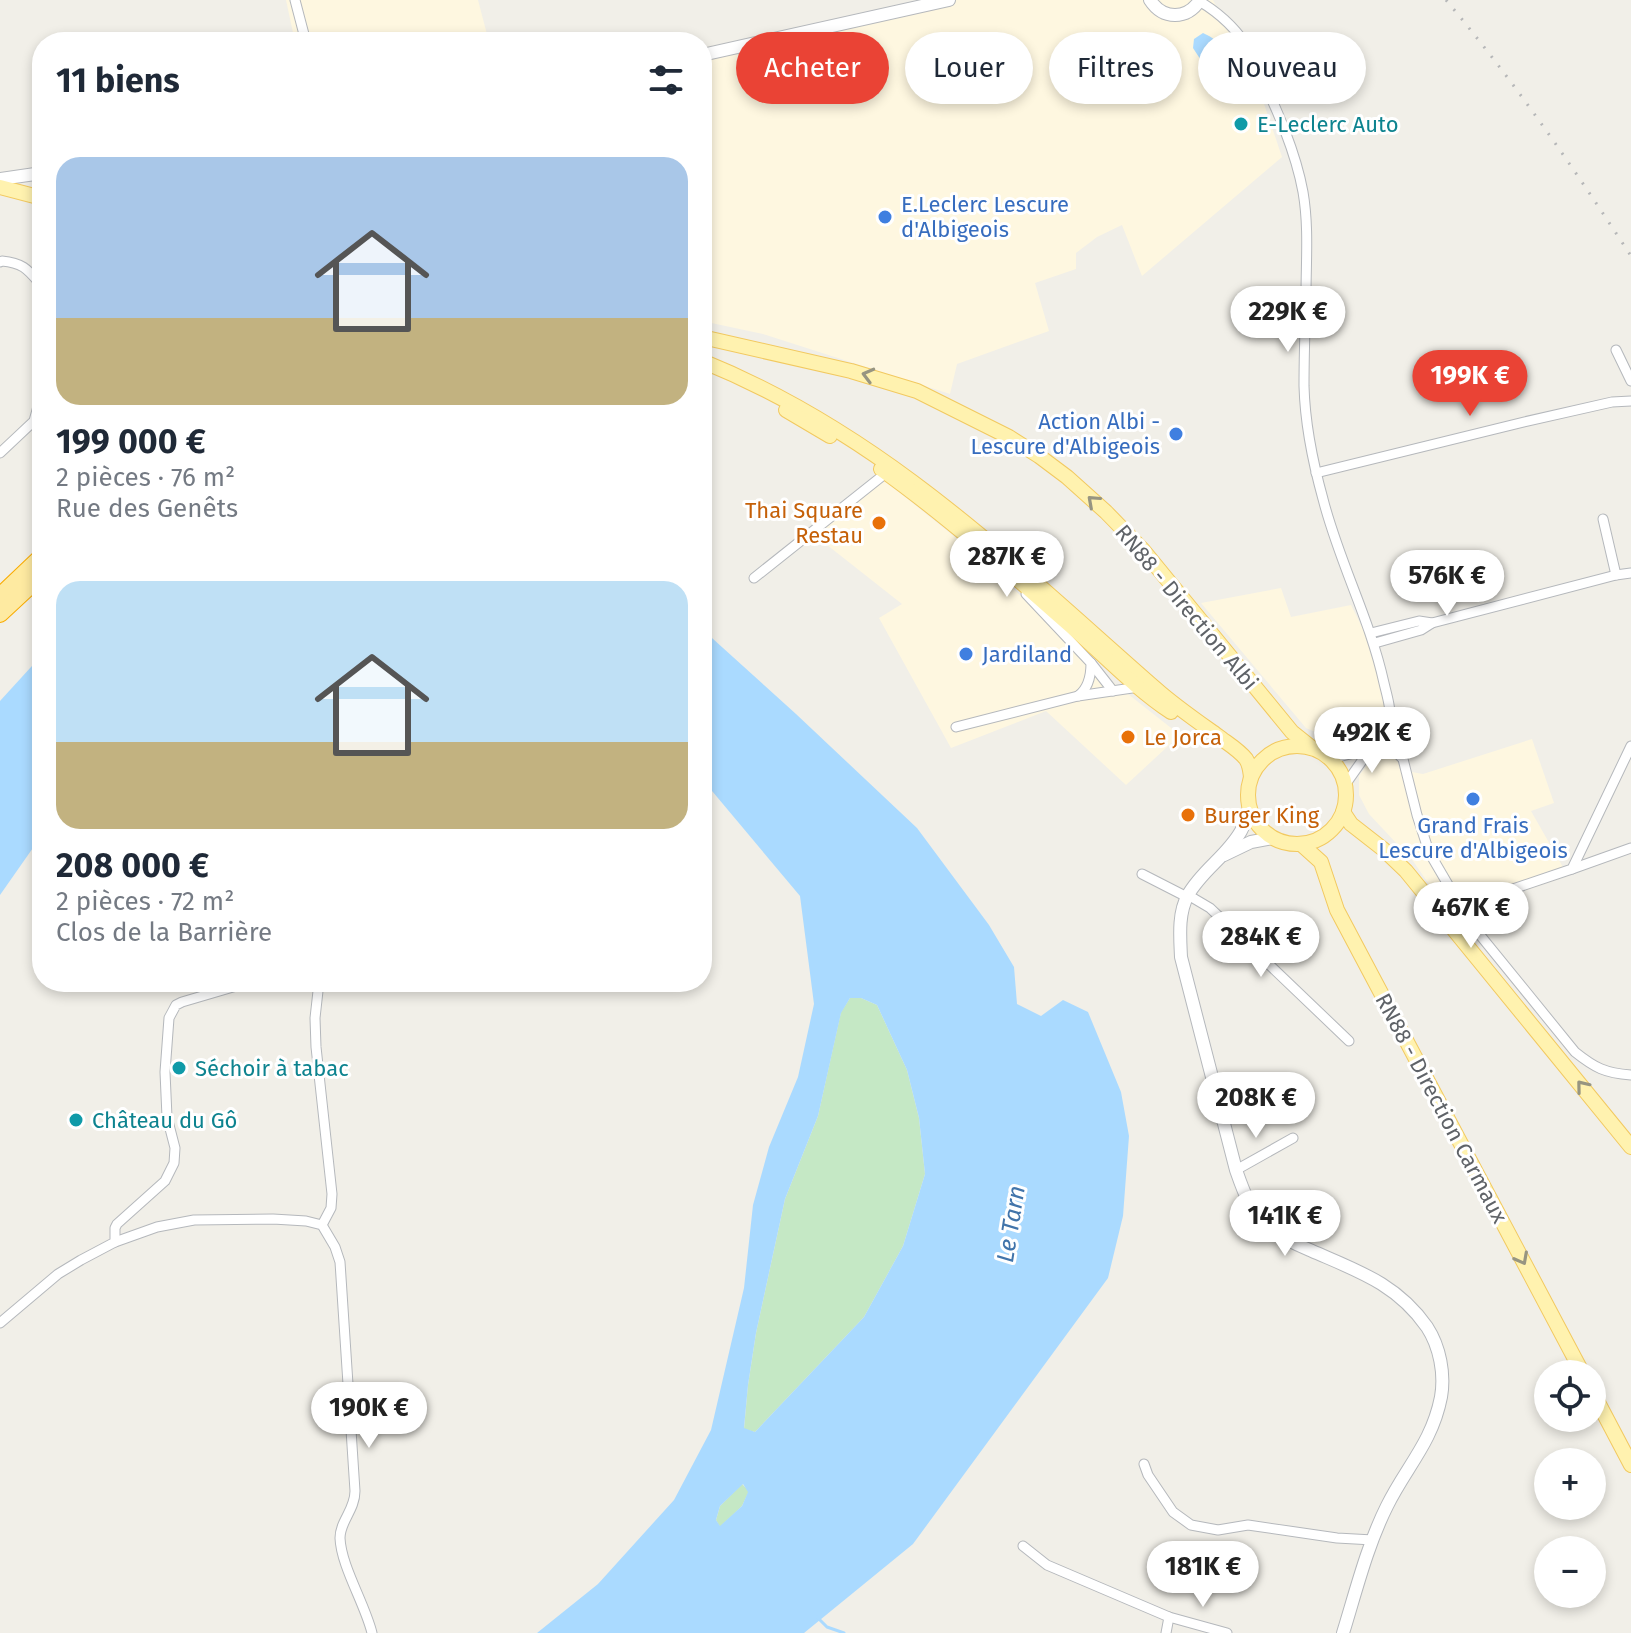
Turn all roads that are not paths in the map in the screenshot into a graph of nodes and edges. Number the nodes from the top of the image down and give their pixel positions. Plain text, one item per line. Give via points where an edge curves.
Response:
1 (295, 0) edge
2 (949, 0) edge
3 (1150, 0) edge
4 (1200, 0) edge
5 (303, 32) edge
6 (712, 53) edge
7 (32, 174) edge
8 (0, 179) edge
9 (0, 187) edge
10 (32, 195) edge
11 (0, 262) edge
12 (32, 274) edge
13 (712, 339) edge
14 (1616, 350) dead end
15 (712, 366) edge
16 (712, 376) edge
17 (1631, 381) edge
18 (1631, 401) edge
19 (32, 423) edge
20 (0, 453) edge
21 (886, 473) junction
22 (1316, 473) junction
23 (1603, 519) dead end
24 (991, 558) junction
25 (32, 566) edge
26 (1631, 573) edge
27 (1616, 575) junction
28 (754, 578) dead end
29 (32, 584) edge
30 (0, 596) edge
31 (0, 614) edge
32 (1373, 638) junction
33 (1091, 663) junction
34 (1139, 687) junction
35 (1113, 691) junction
36 (1078, 696) junction
37 (956, 727) dead end
38 (1224, 740) junction
39 (1376, 744) junction
40 (1631, 746) edge
41 (1312, 748) junction
42 (1330, 759) junction
43 (1251, 777) junction
44 (1345, 785) junction
45 (1249, 807) junction
46 (1343, 812) junction
47 (1273, 838) junction
48 (1301, 844) junction
49 (1631, 848) edge
50 (1221, 857) junction
51 (1572, 869) junction
52 (1142, 874) dead end
53 (1187, 896) junction
54 (1460, 907) junction
55 (216, 992) edge
56 (318, 992) edge
57 (1349, 1041) dead end
58 (1631, 1075) edge
59 (1293, 1138) dead end
60 (1631, 1147) edge
61 (1236, 1170) junction
62 (322, 1225) junction
63 (115, 1242) junction
64 (0, 1323) edge
65 (1576, 1360) edge
66 (1606, 1418) edge
67 (1144, 1464) dead end
68 (1631, 1465) edge
69 (1373, 1540) junction
70 (1023, 1546) dead end
71 (1169, 1617) junction
72 (372, 1633) edge
73 (1166, 1633) edge
74 (1227, 1633) edge
75 (1343, 1633) edge

1 - 5 street
2 - 6 street
3 - 4 street via 1173,16 1189,12
4 - 22 street via 1242,36 1300,183 1307,239 1304,390
7 - 8 street
9 - 10 main road
11 - 12 street via 24,265
41 -> 13 main road, RN88 - Direction Albi via 1292,732 1143,550 1039,456 917,391
14 - 17 street
15 - 38 main road via 811,414 908,477 1158,691
16 - 21 main road via 775,404
18 - 22 street
19 - 20 street
21 - 24 main road
21 - 28 street
22 - 32 street via 1335,542
23 - 27 street
24 - 33 street
24 - 34 main road
25 - 30 highway
26 - 27 street
27 - 32 street via 1421,630
29 - 31 highway
32 - 39 street via 1390,707 1389,726
33 - 35 street
33 - 36 street via 1091,675
34 - 35 street
34 - 38 main road via 1184,720
35 - 36 street
36 - 37 street
38 - 43 main road via 1245,758
39 - 42 street
39 - 44 street
39 - 54 street via 1387,743 1403,759 1429,852
40 - 51 street
41 - 42 main road
41 - 43 main road via 1276,750
42 - 44 main road
43 - 45 main road
44 - 46 main road
45 - 47 main road
45 - 50 street via 1242,830
46 - 48 main road via 1334,828
60 -> 46 main road via 1406,871
47 - 48 main road
47 - 50 street
48 -> 65 main road, RN88 - Direction Carmaux via 1321,862 1337,910
49 - 51 street
50 - 53 street
51 - 54 street
52 - 53 street
53 - 57 street via 1210,908
53 - 61 street via 1179,931 1181,957
54 - 58 street via 1575,1052 1593,1067
55 - 63 street via 182,1002 171,1013 166,1099 174,1163 165,1181 117,1224
56 - 62 street via 316,1047 332,1194
59 - 61 street
61 - 69 street via 1245,1195 1269,1228 1401,1296 1431,1333 1439,1353 1441,1394 1435,1421
62 - 63 street via 273,1219 194,1220
62 - 72 street via 340,1262 355,1497 340,1532 341,1549
63 - 64 street via 58,1274
66 - 68 main road
67 - 69 street via 1173,1512 1191,1525 1218,1530 1248,1525
69 - 75 street
70 - 71 street via 1047,1565
71 - 73 street
71 - 74 street

